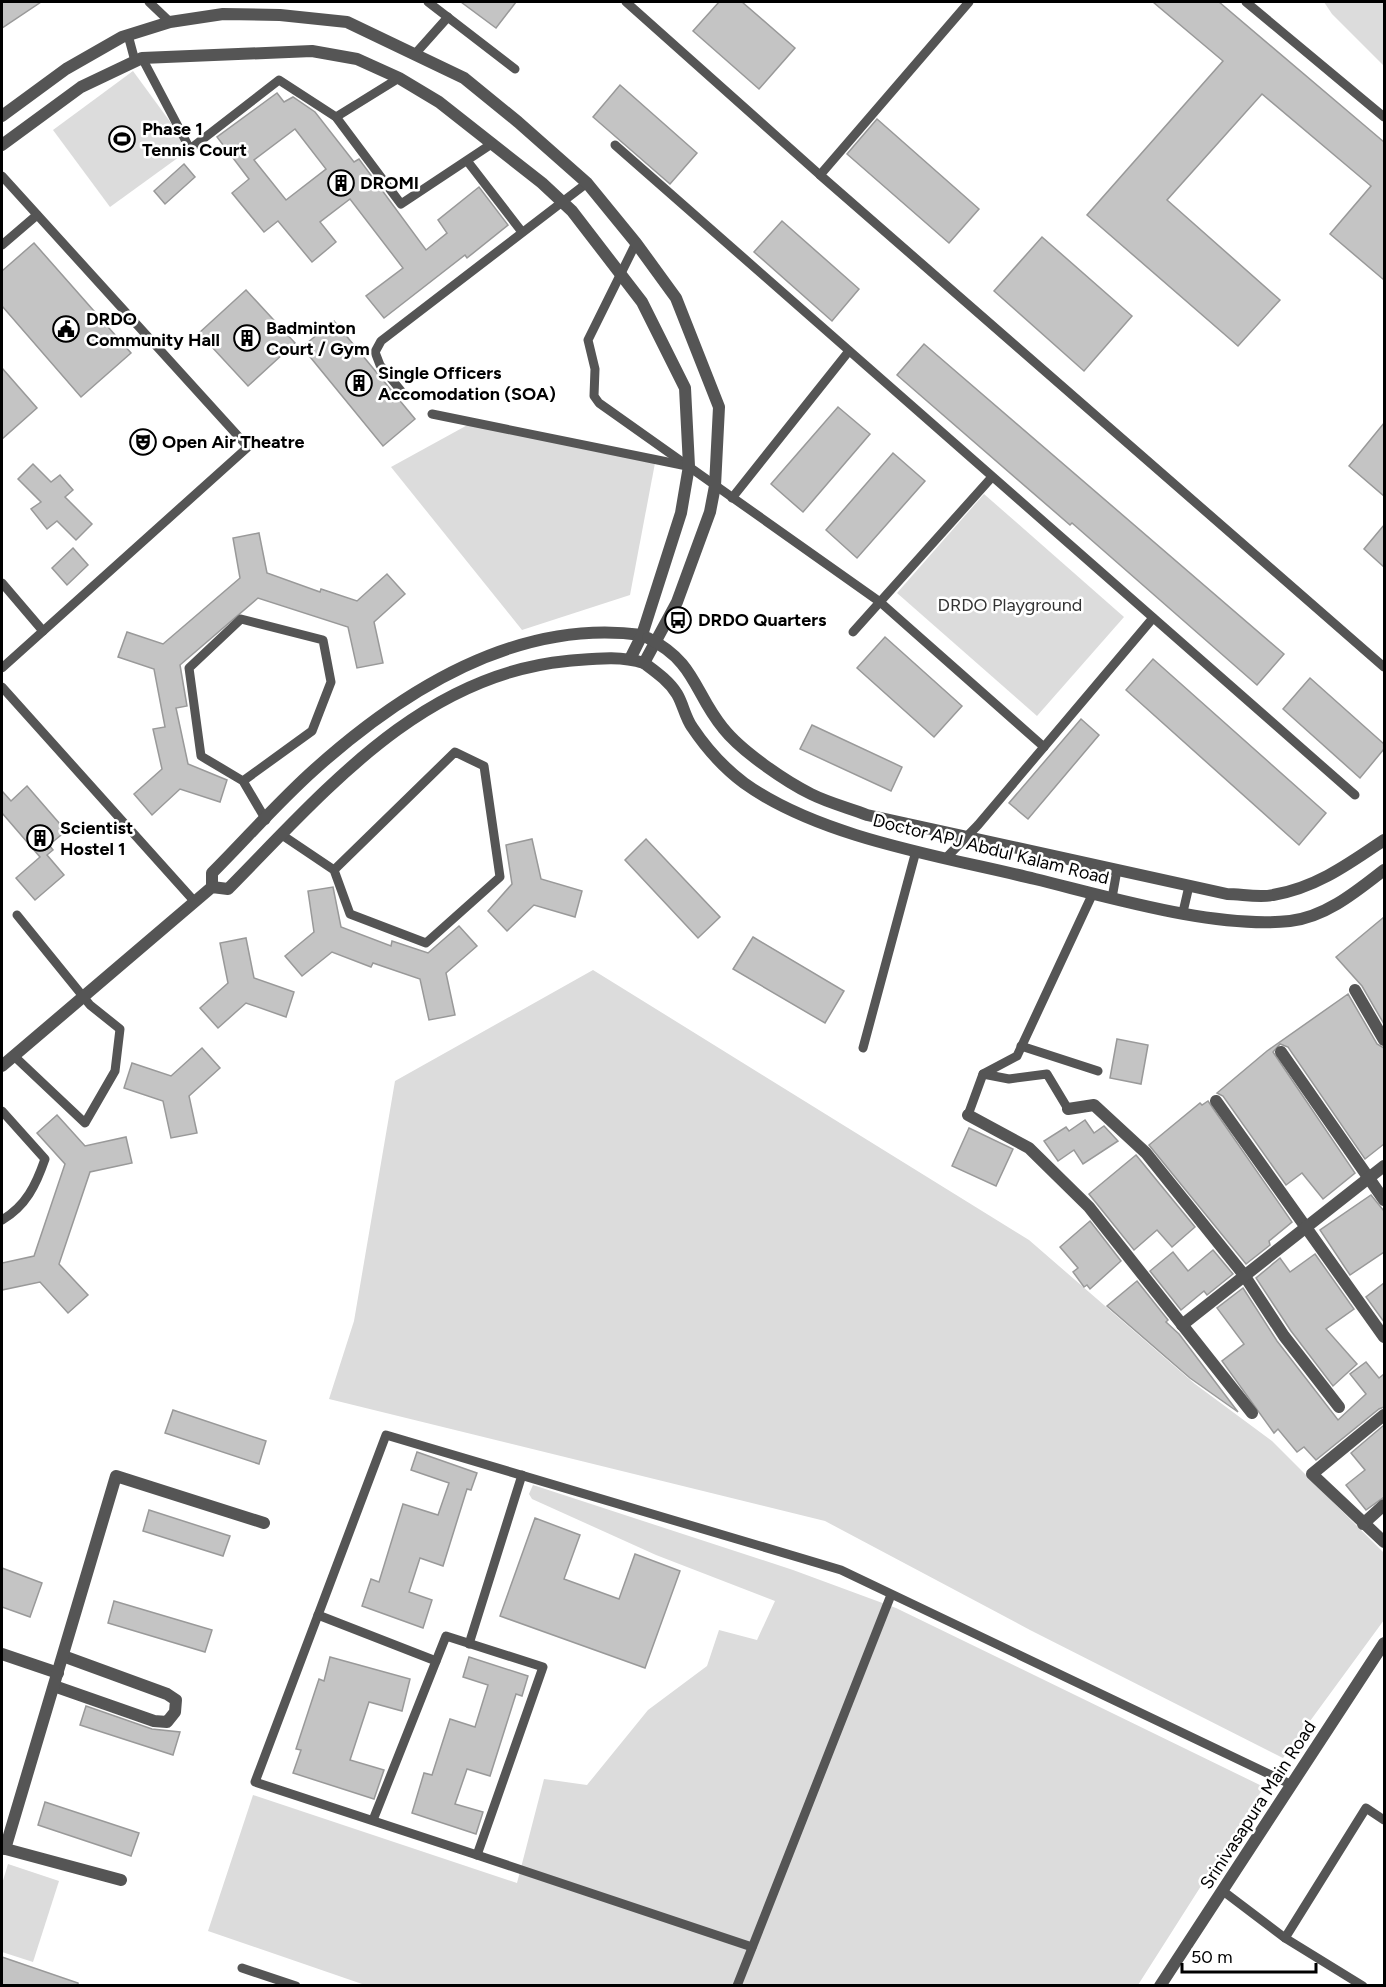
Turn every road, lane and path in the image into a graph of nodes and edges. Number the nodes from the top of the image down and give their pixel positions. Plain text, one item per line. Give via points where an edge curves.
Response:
1 (149, 2) edge
2 (428, 2) edge
3 (626, 2) edge
4 (969, 2) edge
5 (1246, 2) edge
6 (447, 17) junction
7 (170, 22) junction
8 (128, 35) junction
9 (415, 54) junction
10 (139, 60) junction
11 (515, 69) dead end
12 (399, 78) junction
13 (2, 116) edge
14 (336, 117) junction
15 (1384, 117) edge
16 (493, 143) junction
17 (2, 145) edge
18 (615, 145) dead end
19 (468, 162) junction
20 (820, 175) junction
21 (2, 176) edge
22 (587, 183) junction
23 (562, 201) junction
24 (37, 215) junction
25 (522, 232) junction
26 (636, 243) junction
27 (2, 245) edge
28 (620, 276) junction
29 (849, 351) junction
30 (406, 397) dead end
31 (432, 414) dead end
32 (689, 466) junction
33 (992, 477) junction
34 (715, 486) junction
35 (732, 498) junction
36 (2, 583) edge
37 (880, 602) junction
38 (1153, 618) junction
39 (43, 631) junction
40 (853, 632) dead end
41 (642, 635) junction
42 (656, 642) junction
43 (630, 659) junction
44 (644, 663) junction
45 (1384, 667) edge
46 (2, 668) edge
47 (2, 687) edge
48 (1044, 747) junction
49 (243, 781) junction
50 (1355, 795) dead end
51 (266, 820) junction
52 (282, 835) junction
53 (966, 837) junction
54 (1384, 840) edge
55 (916, 851) junction
56 (945, 859) junction
57 (334, 870) junction
58 (1116, 870) junction
59 (1384, 870) edge
60 (1189, 886) junction
61 (212, 887) junction
62 (1093, 893) junction
63 (1112, 898) junction
64 (195, 902) junction
65 (1183, 912) junction
66 (17, 915) dead end
67 (1355, 990) dead end
68 (84, 996) junction
69 (1384, 1040) edge
70 (1022, 1046) junction
71 (863, 1048) dead end
72 (1281, 1052) dead end
73 (14, 1056) junction
74 (2, 1066) edge
75 (1098, 1071) dead end
76 (983, 1074) junction
77 (1216, 1101) dead end
78 (1068, 1108) joint
79 (2, 1111) edge
80 (968, 1115) joint
81 (1384, 1166) edge
82 (1369, 1177) junction
83 (1384, 1200) edge
84 (2, 1220) edge
85 (1306, 1227) junction
86 (1244, 1275) junction
87 (1182, 1325) junction
88 (1384, 1337) edge
89 (1339, 1407) dead end
90 (1252, 1413) dead end
91 (1384, 1415) edge
92 (522, 1476) junction
93 (1384, 1505) edge
94 (264, 1523) dead end
95 (1363, 1524) junction
96 (1384, 1542) edge
97 (891, 1594) junction
98 (318, 1615) junction
99 (1384, 1643) edge
100 (469, 1644) junction
101 (2, 1654) edge
102 (63, 1656) junction
103 (436, 1661) junction
104 (58, 1673) junction
105 (54, 1686) junction
106 (1292, 1785) junction
107 (373, 1820) junction
108 (1384, 1820) edge
109 (3, 1848) edge
110 (477, 1854) junction
111 (121, 1880) dead end
112 (1223, 1891) junction
113 (1285, 1938) junction
114 (752, 1947) junction
115 (242, 1968) dead end
116 (296, 1986) edge
117 (737, 1986) edge
118 (1160, 1986) edge
119 (1364, 1986) edge

1 - 7 lane
2 - 6 lane
3 - 20 lane
4 - 20 lane
5 - 15 lane
6 - 9 lane
6 - 11 lane
7 - 8 street
7 - 9 street via 223,14 347,22
8 - 10 lane
8 - 13 street via 66,69
9 - 22 street via 465,78
10 - 12 street via 312,51 357,59
10 - 14 lane via 190,149 279,80
10 - 17 street via 81,87
12 - 14 lane
12 - 16 street via 439,102
14 - 19 lane via 401,204
16 - 19 lane
16 - 23 street
18 - 29 lane
19 - 25 lane
20 - 45 lane
21 - 24 lane
22 - 23 lane
22 - 26 street
23 - 25 lane
23 - 28 street
24 - 27 lane
24 - 39 lane via 248,447
25 - 30 lane via 381,342 375,352 380,365
26 - 28 lane
26 - 34 street via 676,298 719,407
28 - 32 street via 642,302 685,388
28 - 32 lane via 588,340 595,369 594,396 599,404
29 - 33 lane
29 - 35 lane
31 - 32 lane
32 - 34 lane
32 - 41 street via 681,513
33 - 37 lane
33 - 38 lane
34 - 35 lane
34 - 42 street via 710,512 683,587
35 - 37 lane
36 - 39 lane
37 - 40 lane
37 - 48 lane
38 - 48 lane
38 - 50 lane
39 - 46 lane
41 - 42 street
41 - 43 street
41 - 51 street via 620,632 569,636 510,647 468,663 373,721 314,770
42 - 44 street
42 - 53 street via 694,678 723,729 758,759 810,794 867,815
43 - 44 street
43 - 52 street via 600,658 520,668 468,686 413,717 374,746
44 - 55 street, Doctor APJ Abdul Kalam Road via 676,693 706,748 745,783 798,813 875,841
47 - 64 lane
48 - 53 lane
49 - 49 lane via 312,731 331,682 323,640 241,619 189,668 201,756
49 - 51 lane
51 - 52 street
51 - 61 street via 212,873
52 - 57 lane
52 - 61 street via 228,889
53 - 56 lane
53 - 58 street
54 - 60 street via 1334,874 1272,896 1227,894
55 - 56 street, Doctor APJ Abdul Kalam Road
55 - 71 lane
56 - 62 street, Doctor APJ Abdul Kalam Road
57 - 57 lane via 455,752 484,766 500,877 426,943 350,914
58 - 60 street
58 - 63 lane
59 - 65 street, Doctor APJ Abdul Kalam Road via 1348,898 1319,913 1290,921 1226,920
60 - 65 lane
61 - 64 street
62 - 63 street, Doctor APJ Abdul Kalam Road
62 - 70 lane
63 - 65 street, Doctor APJ Abdul Kalam Road
64 - 68 street
66 - 68 lane
67 - 69 street
68 - 73 street
68 - 73 lane via 120,1029 115,1071 85,1123
70 - 75 lane
70 - 76 lane via 1017,1056
72 - 82 street
73 - 74 street
76 - 78 lane via 1009,1079 1047,1074
76 - 80 lane
77 - 85 street
78 - 86 street via 1094,1105 1146,1153
79 - 84 lane via 45,1159 34,1189 14,1213
80 - 87 street via 1029,1148 1089,1207
81 - 82 street
82 - 83 street
82 - 85 street
85 - 86 street
85 - 88 street
86 - 87 street
86 - 89 street via 1284,1336
87 - 90 street
91 - 95 street via 1312,1474
92 - 97 lane via 840,1570
92 - 98 lane via 386,1435
92 - 100 lane
93 - 95 street
94 - 102 street via 116,1476
95 - 96 street
97 - 106 lane
97 - 114 lane
98 - 103 lane
98 - 107 lane via 255,1782
99 - 106 street, Srinivasapura Main Road
100 - 103 lane via 446,1636
100 - 110 lane via 543,1667
101 - 104 street
102 - 104 street
102 - 105 street via 167,1694 176,1700 175,1712 167,1722 154,1721
103 - 107 lane
104 - 105 street
105 - 109 street
106 - 112 street, Srinivasapura Main Road
107 - 110 lane
108 - 113 lane via 1366,1808
109 - 111 street
110 - 114 lane
112 - 113 lane
112 - 118 street, Srinivasapura Main Road
113 - 119 lane
114 - 117 lane
115 - 116 lane

